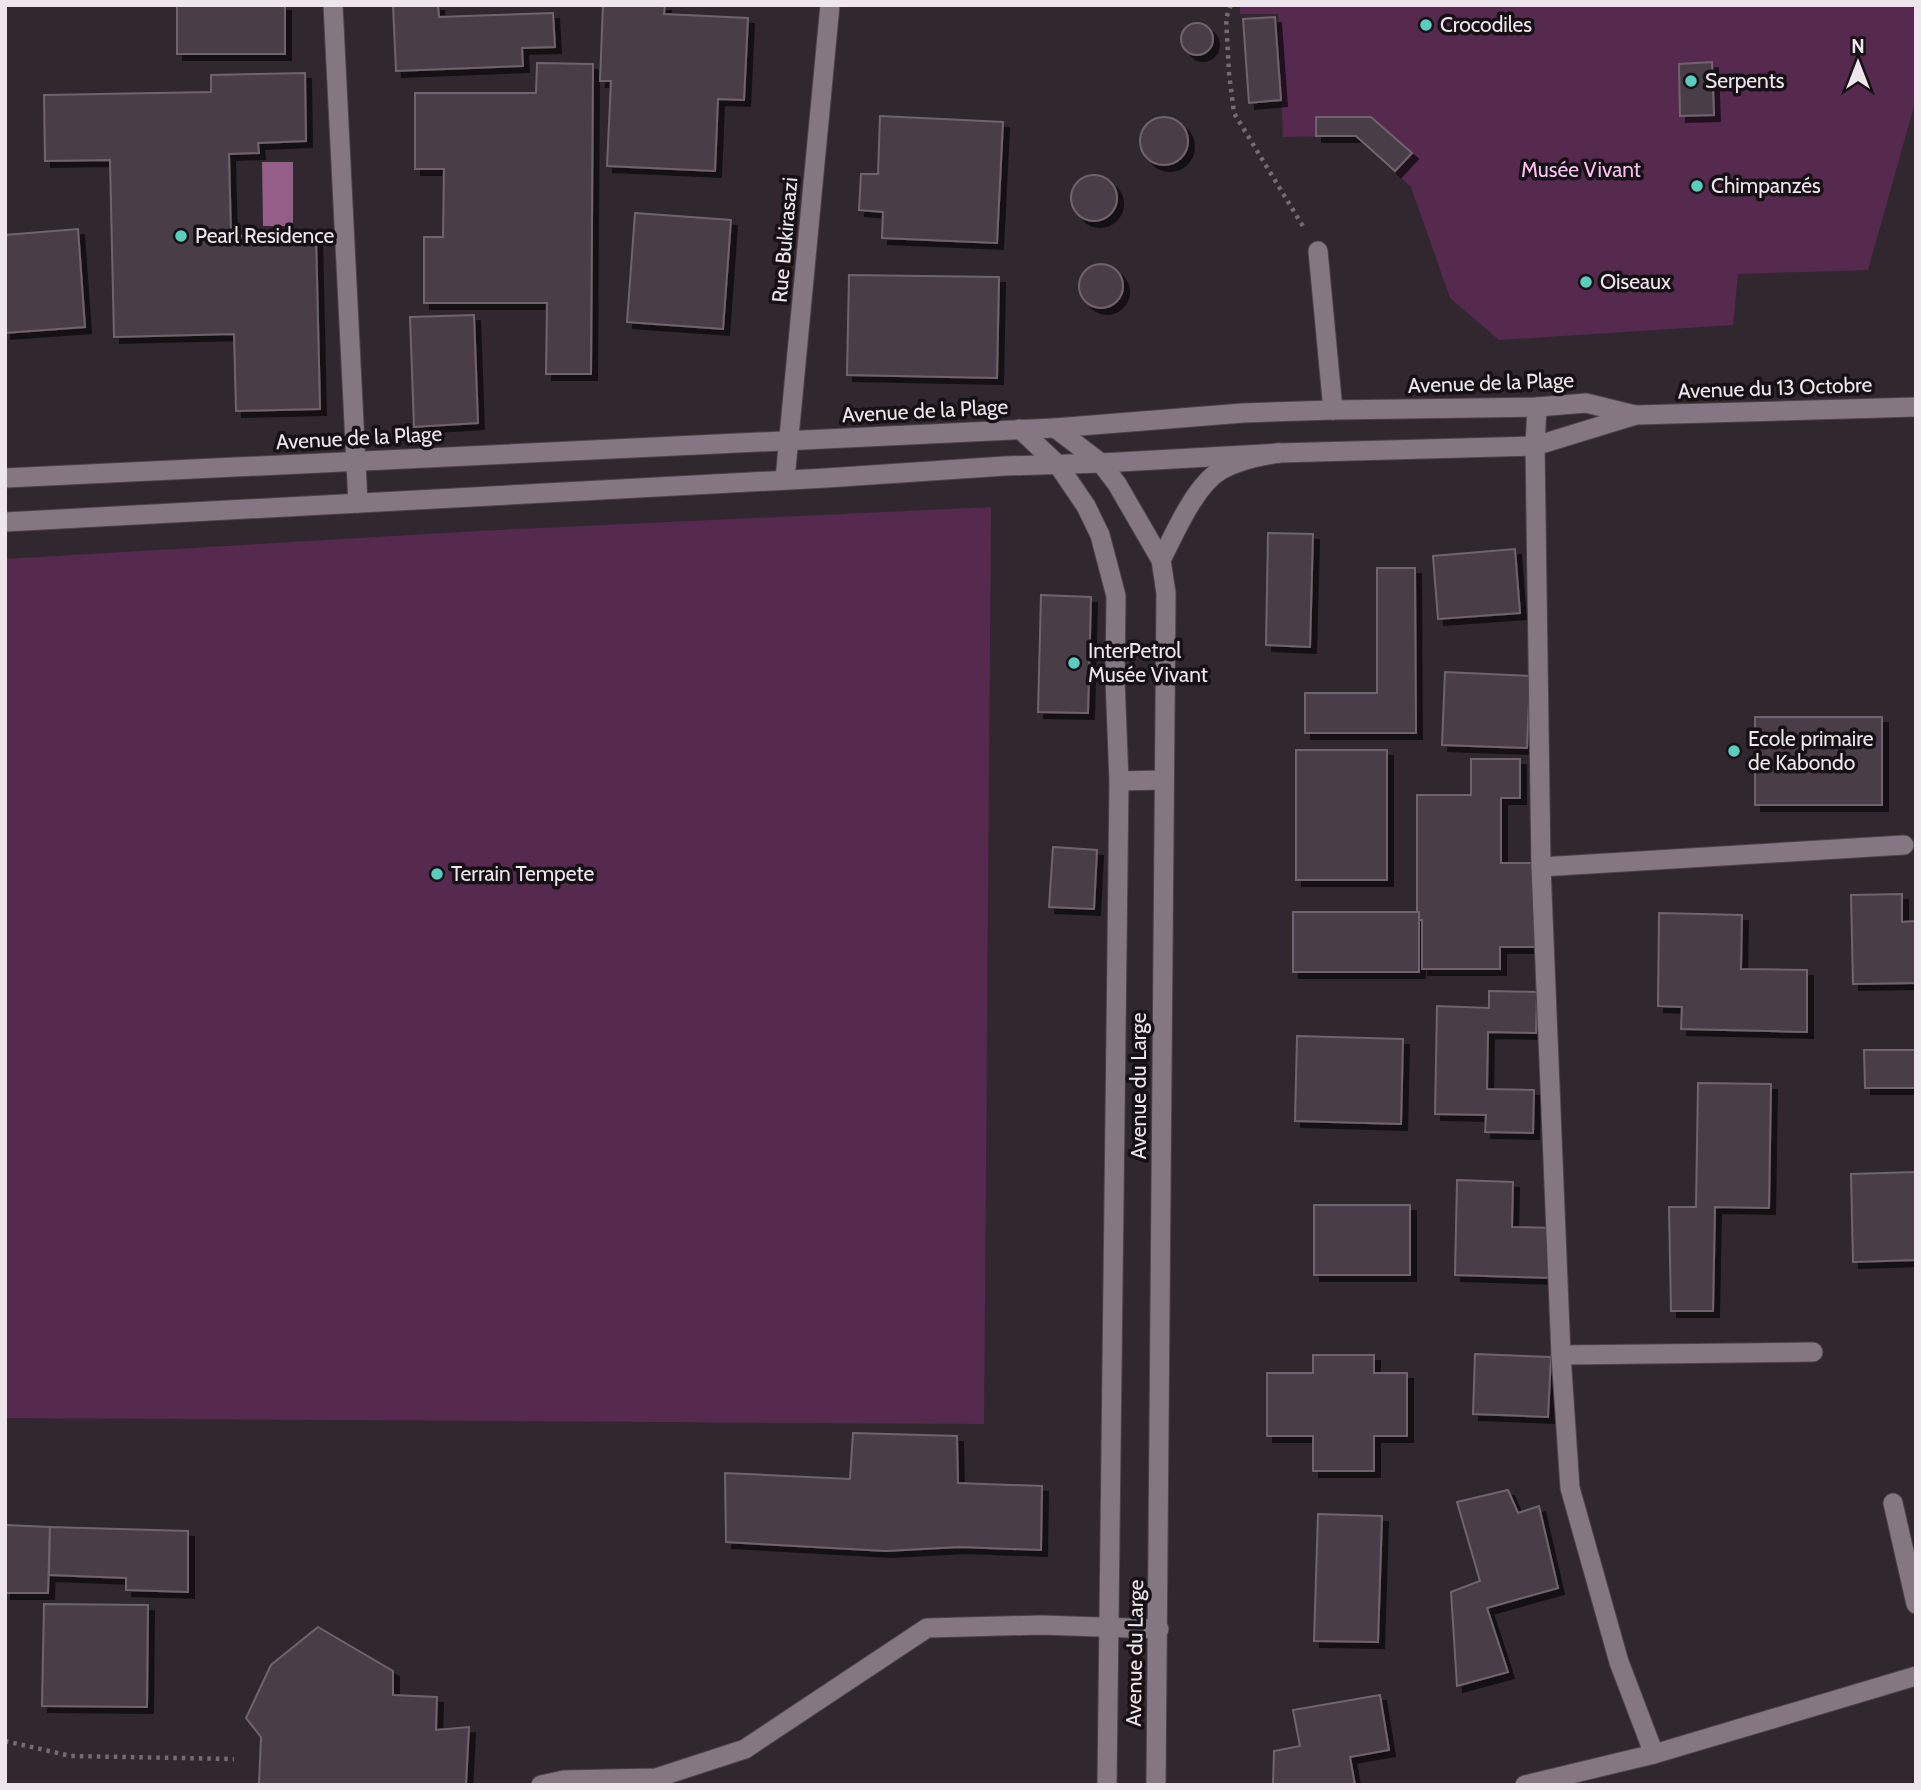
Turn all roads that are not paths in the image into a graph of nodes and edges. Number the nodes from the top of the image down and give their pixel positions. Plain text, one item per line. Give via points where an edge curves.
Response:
1 (333, 5) edge
2 (830, 5) edge
3 (1318, 251) road end
4 (1537, 407) junction
5 (1916, 407) edge
6 (1333, 410) junction
7 (1636, 415) junction
8 (1055, 428) junction
9 (1020, 429) junction
10 (788, 442) junction
11 (1535, 446) junction
12 (1279, 453) junction
13 (354, 461) junction
14 (1101, 463) junction
15 (1058, 465) junction
16 (5, 478) edge
17 (785, 479) junction
18 (358, 503) junction
19 (5, 522) edge
20 (1161, 560) junction
21 (1163, 780) junction
22 (1119, 781) junction
23 (1904, 845) dead end
24 (1541, 867) junction
25 (1813, 1352) dead end
26 (1561, 1355) junction
27 (1893, 1503) dead end
28 (1916, 1604) edge
29 (1110, 1628) junction
30 (1159, 1629) junction
31 (1916, 1676) edge
32 (1654, 1754) junction
33 (541, 1785) edge
34 (1107, 1785) edge
35 (1156, 1785) edge
36 (1525, 1785) edge

1 - 13 main road
2 - 10 main road, Rue Bukirasazi
3 - 6 main road
4 - 6 main road, Avenue de la Plage
4 - 7 main road, Avenue de la Plage via 1586,403
4 - 11 main road
5 - 7 main road, Avenue du 13 Octobre
6 - 8 main road, Avenue de la Plage
7 - 11 main road
8 - 9 main road, Avenue de la Plage
8 - 14 main road, Avenue du Large
9 - 10 main road, Avenue de la Plage
9 - 15 main road, Avenue du Large
10 - 13 main road, Avenue de la Plage
10 - 17 main road, Rue Bukirasazi
11 - 12 main road
11 - 24 main road
12 - 14 main road
12 - 20 main road via 1219,471 1193,499
13 - 16 main road, Avenue de la Plage
13 - 18 main road
14 - 15 main road
14 - 20 main road, Avenue du Large
15 - 17 main road
15 - 22 main road, Avenue du Large via 1100,535 1116,596
17 - 18 main road
18 - 19 main road
20 - 21 main road, Avenue du Large via 1166,593
21 - 22 main road
21 - 30 main road, Avenue du Large
22 - 29 main road, Avenue du Large
23 - 24 main road
24 - 26 main road
25 - 26 main road
26 - 32 main road via 1570,1488 1619,1662
27 - 28 main road
29 - 30 main road
29 - 33 main road via 927,1628 745,1749 656,1778 564,1780
29 - 34 main road, Avenue du Large
30 - 35 main road, Avenue du Large
31 - 32 main road
32 - 36 main road

